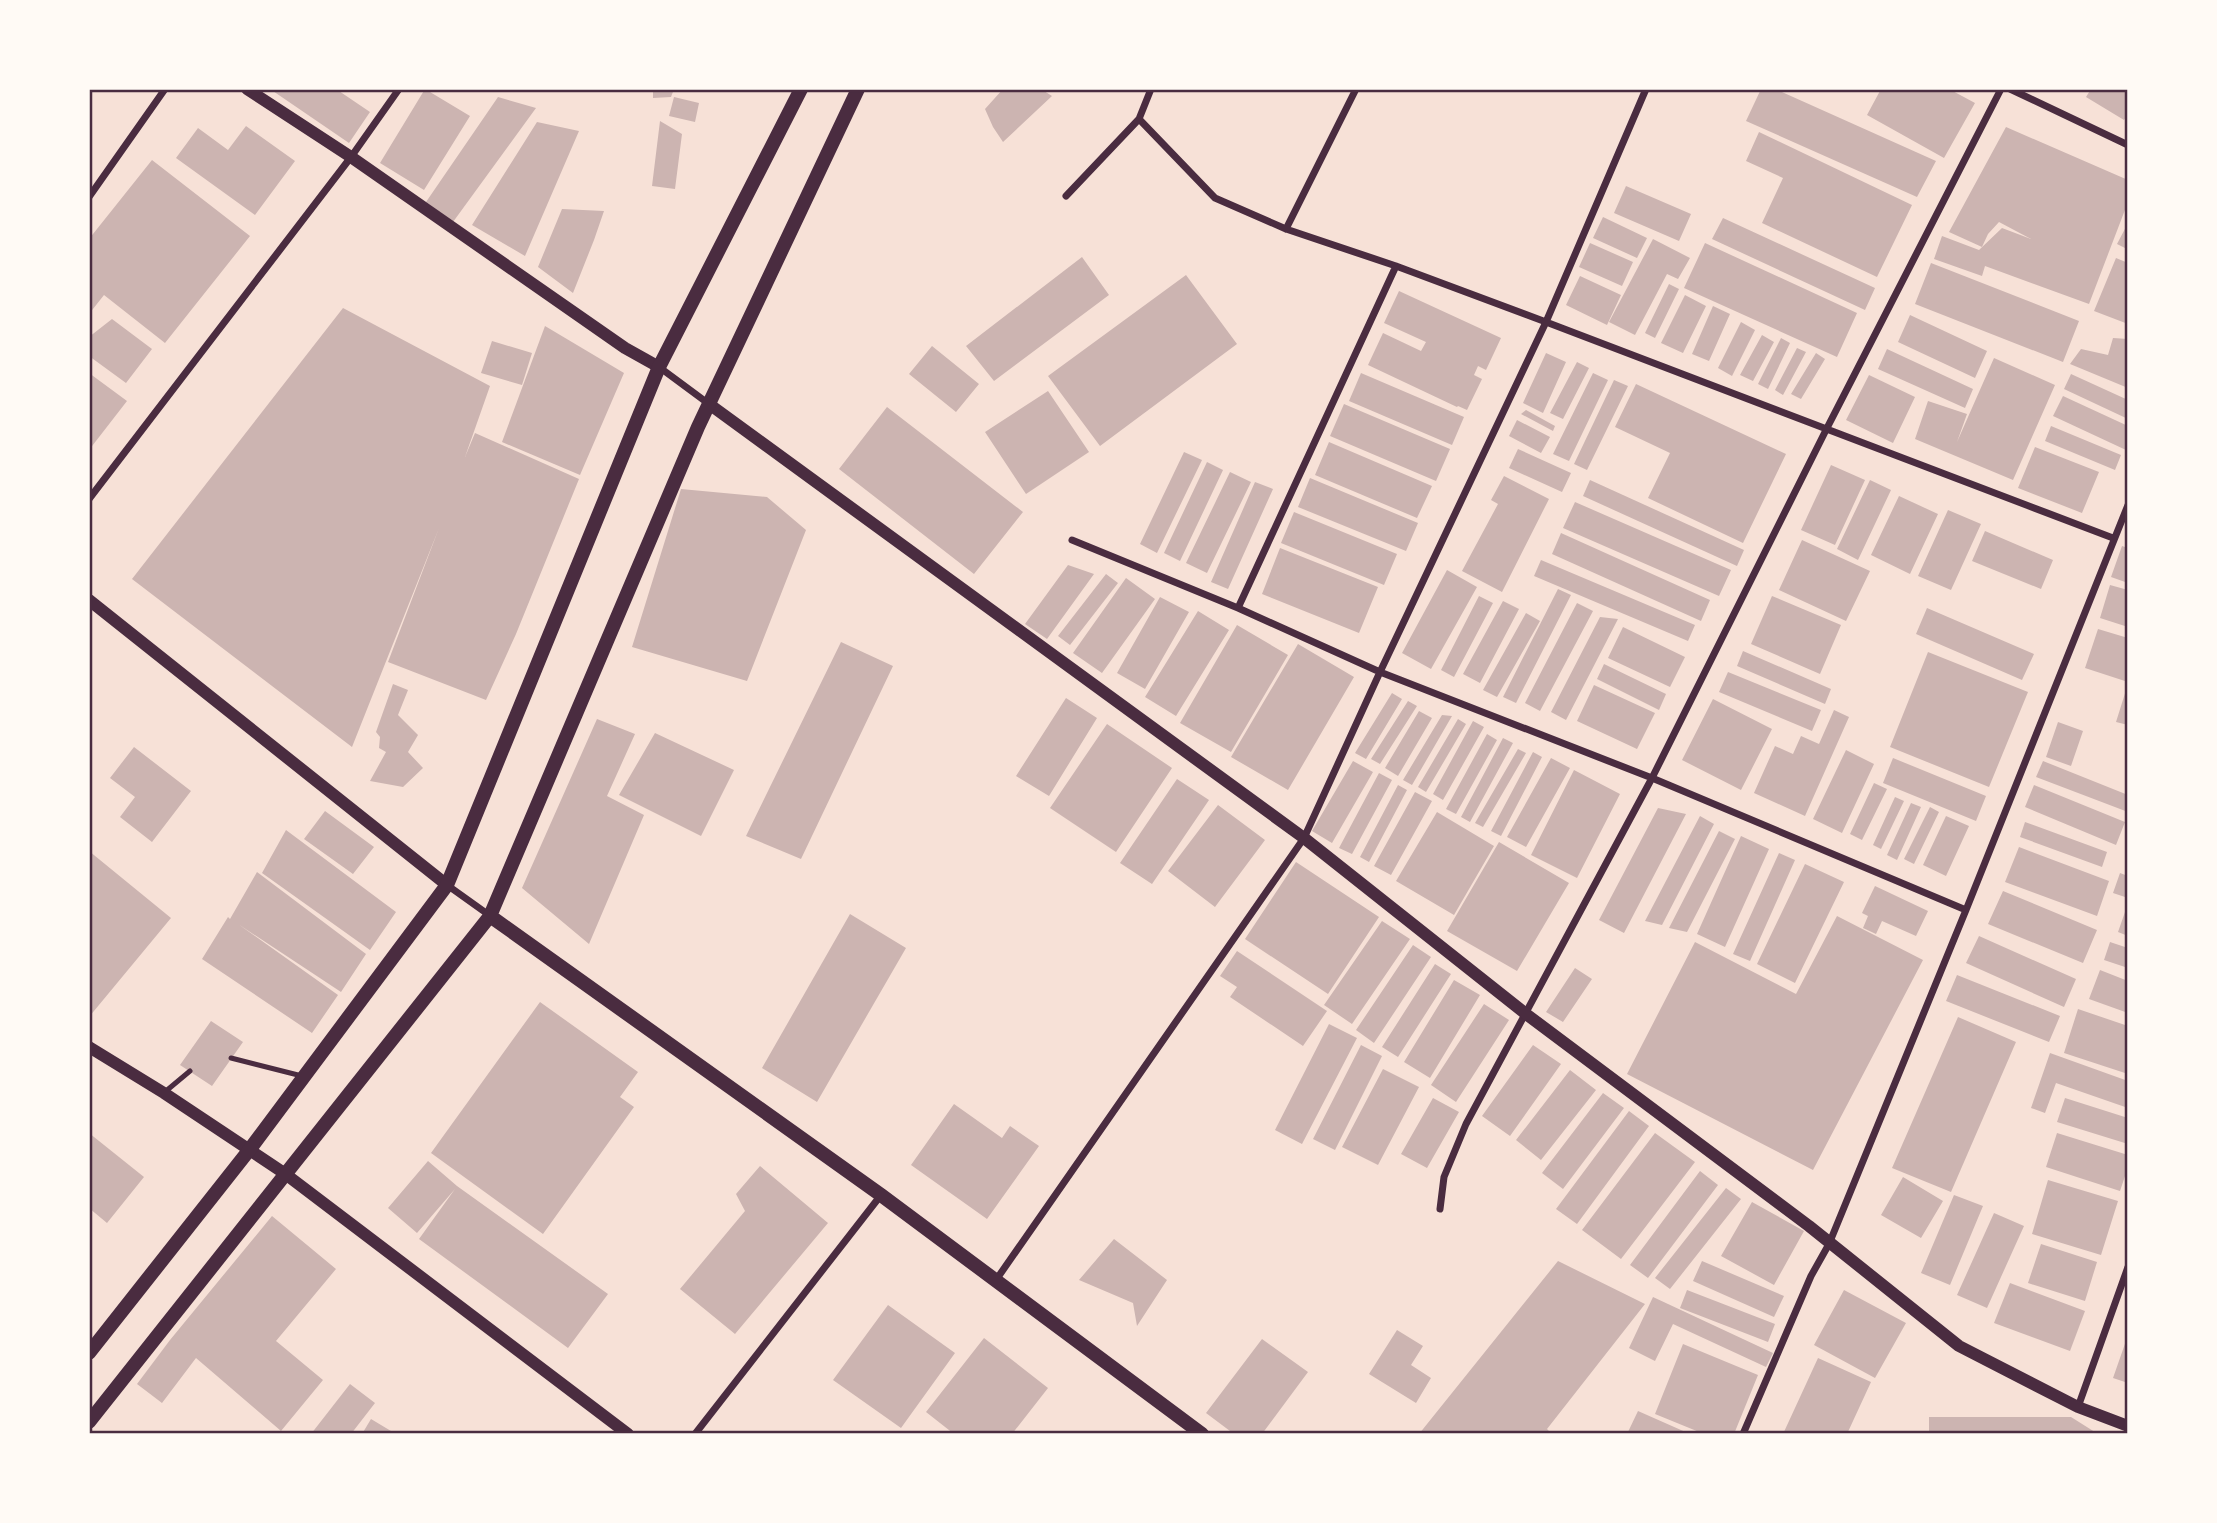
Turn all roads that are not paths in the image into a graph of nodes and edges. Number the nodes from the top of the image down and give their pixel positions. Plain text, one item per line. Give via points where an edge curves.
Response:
1 (165, 89) edge
2 (247, 89) edge
3 (399, 89) edge
4 (801, 89) edge
5 (858, 89) edge
6 (1150, 89) edge
7 (1356, 89) edge
8 (1646, 89) edge
9 (2001, 89) edge
10 (2010, 89) edge
11 (1139, 119) junction
12 (2128, 145) edge
13 (351, 157) junction
14 (1066, 196) dead end
15 (89, 197) edge
16 (1286, 229) junction
17 (1396, 266) junction
18 (1546, 322) junction
19 (659, 367) junction
20 (709, 404) junction
21 (1826, 430) junction
22 (89, 499) edge
23 (2128, 505) edge
24 (2113, 538) junction
25 (1072, 540) dead end
26 (89, 600) edge
27 (1238, 608) junction
28 (1380, 672) junction
29 (1652, 778) junction
30 (1304, 838) junction
31 (447, 886) junction
32 (1966, 910) junction
33 (490, 916) junction
34 (1526, 1014) junction
35 (89, 1047) edge
36 (231, 1058) dead end
37 (190, 1071) dead end
38 (305, 1076) junction
39 (164, 1093) junction
40 (250, 1149) junction
41 (284, 1174) junction
42 (881, 1195) junction
43 (1440, 1209) dead end
44 (1829, 1244) junction
45 (2128, 1267) edge
46 (996, 1280) junction
47 (89, 1353) edge
48 (2078, 1407) junction
49 (89, 1422) edge
50 (2128, 1426) edge
51 (628, 1434) edge
52 (695, 1434) edge
53 (1202, 1434) edge
54 (1743, 1434) edge

1 - 15 street
2 - 13 street
3 - 13 street
4 - 19 main road
5 - 20 main road
6 - 11 street
7 - 16 street
8 - 18 street
9 - 21 street
10 - 12 street
11 - 14 street
11 - 16 street via 1215,198
13 - 19 street
13 - 22 street
16 - 17 street
17 - 18 street
17 - 27 street
18 - 21 street
18 - 28 street
19 - 20 street
19 - 31 main road
20 - 30 street
20 - 33 main road
21 - 24 street
21 - 29 street
23 - 24 street
24 - 32 street
25 - 27 street
26 - 31 street
27 - 28 street
28 - 29 street
28 - 30 street
29 - 32 street
29 - 34 street
30 - 34 street
30 - 46 street
31 - 33 street
31 - 38 main road
32 - 44 street
33 - 41 main road
33 - 42 main road
34 - 43 street via 1466,1124 1444,1177
34 - 44 street
35 - 39 street
36 - 38 lane
37 - 39 lane
38 - 40 main road
39 - 40 street
40 - 41 street
40 - 47 main road
41 - 49 main road
41 - 51 street
42 - 46 main road
42 - 52 street
44 - 48 street via 1959,1346
44 - 54 street
45 - 48 street
46 - 53 main road
48 - 50 street

